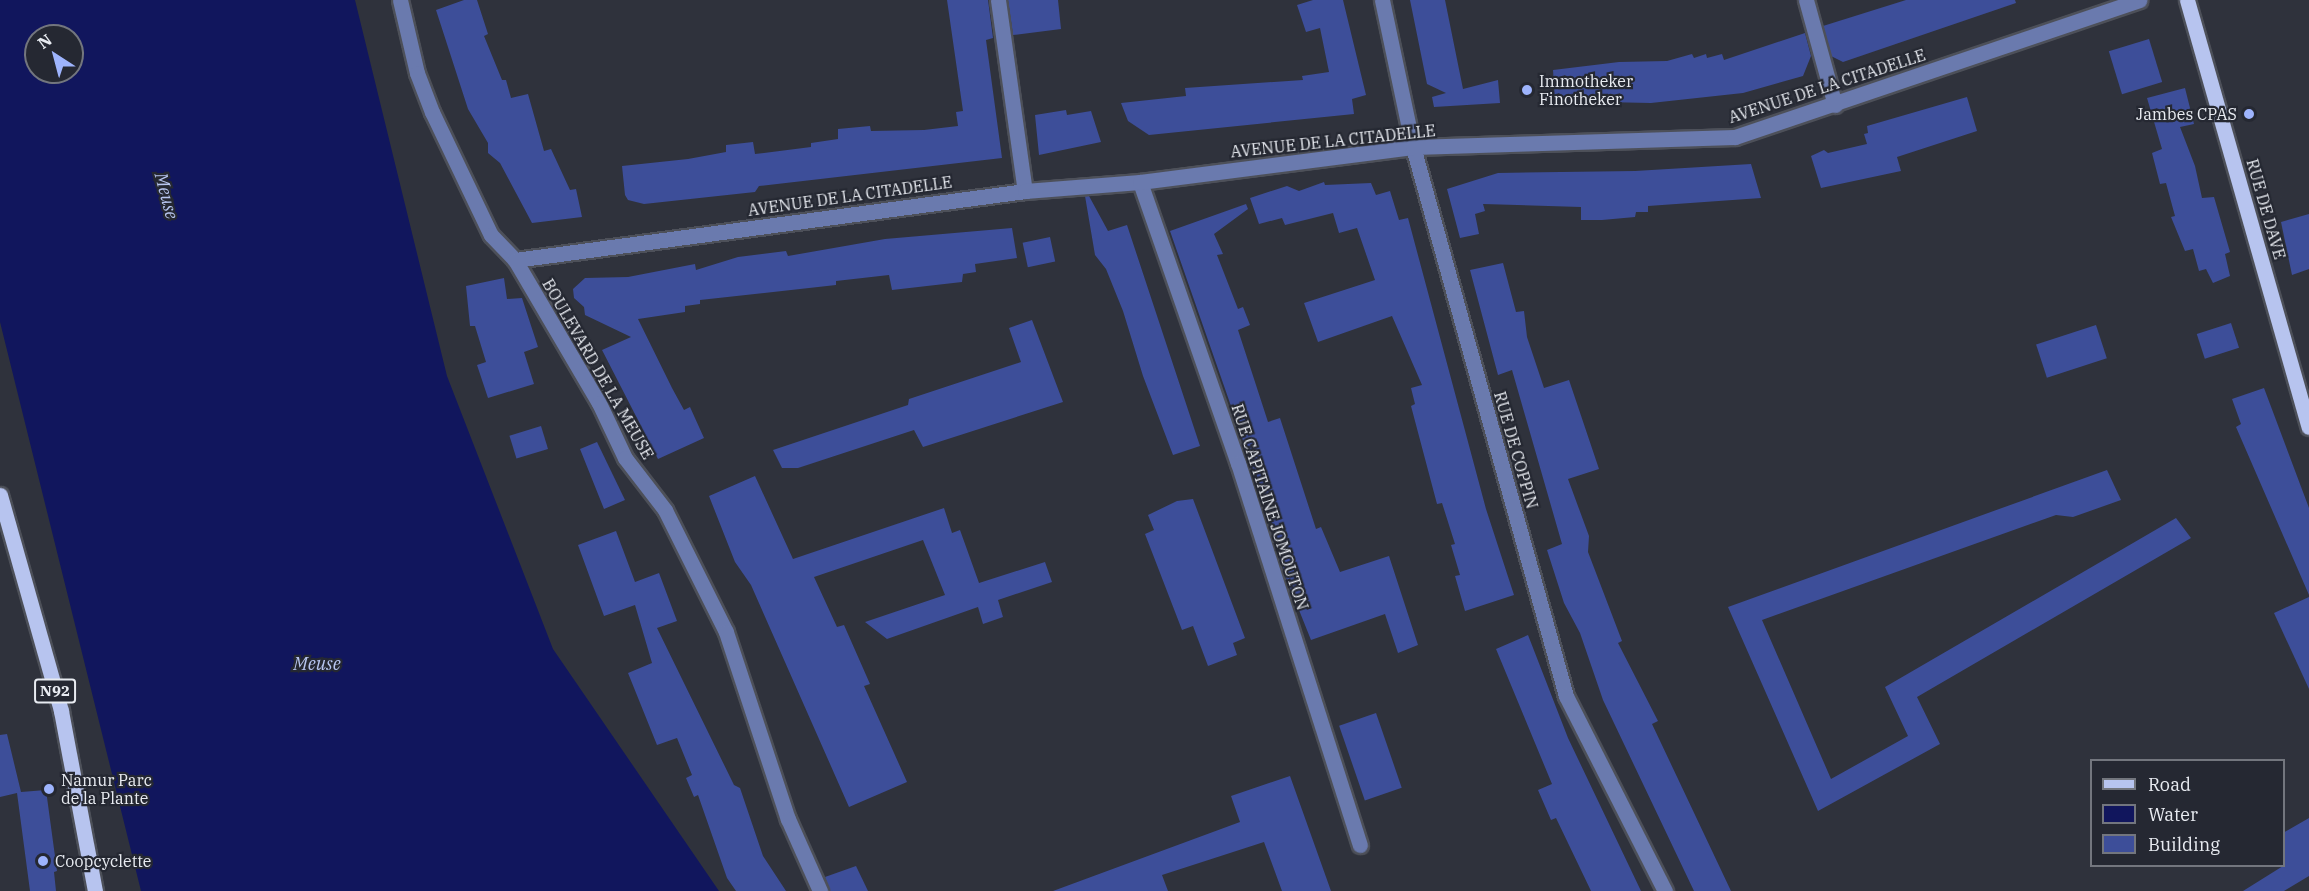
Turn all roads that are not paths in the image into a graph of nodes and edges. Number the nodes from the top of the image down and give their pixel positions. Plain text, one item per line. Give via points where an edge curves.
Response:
1 (400, 0) edge
2 (998, 0) edge
3 (1382, 0) edge
4 (1806, 0) edge
5 (2139, 0) edge
6 (2187, 0) edge
7 (1835, 105) junction
8 (1413, 147) junction
9 (1140, 182) junction
10 (1025, 191) junction
11 (515, 260) junction
12 (2309, 427) edge
13 (0, 495) edge
14 (1360, 845) dead end
15 (95, 891) edge
16 (820, 891) edge
17 (1665, 891) edge

1 - 11 street, BOULEVARD DE LA MEUSE via 417,73 432,112 491,236
2 - 10 street
3 - 8 street, RUE DE COPPIN
4 - 7 street
5 - 7 street, AVENUE DE LA CITADELLE
6 - 12 main road, RUE DE DAVE
7 - 8 street, AVENUE DE LA CITADELLE via 1735,137
8 - 9 street, AVENUE DE LA CITADELLE
8 - 17 street, RUE DE COPPIN via 1566,696
9 - 10 street, AVENUE DE LA CITADELLE
9 - 14 street, RUE CAPITAINE JOMOUTON via 1238,463
10 - 11 street, AVENUE DE LA CITADELLE
11 - 16 street, BOULEVARD DE LA MEUSE via 599,404 625,458 665,510 726,632 788,819
13 - 15 main road, N92 via 61,711

